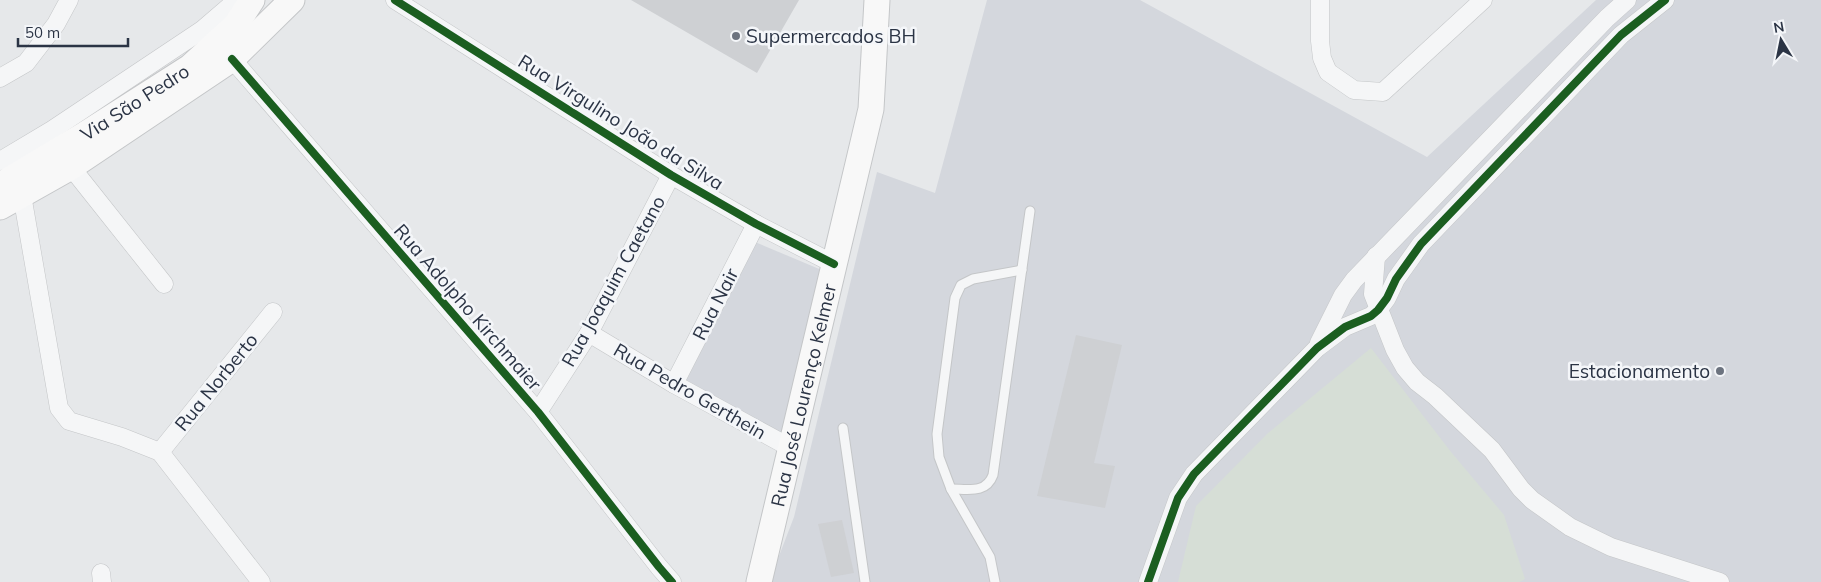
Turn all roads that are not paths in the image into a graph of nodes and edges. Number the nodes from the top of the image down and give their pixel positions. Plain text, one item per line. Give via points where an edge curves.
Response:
1 (69, 0) edge
2 (237, 0) edge
3 (252, 0) edge
4 (292, 0) edge
5 (395, 0) edge
6 (877, 0) edge
7 (1320, 0) edge
8 (1483, 0) edge
9 (1627, 0) edge
10 (1665, 0) edge
11 (232, 59) junction
12 (0, 78) edge
13 (0, 161) edge
14 (71, 167) junction
15 (671, 175) junction
16 (1450, 180) junction
17 (0, 185) edge
18 (22, 195) junction
19 (1466, 197) junction
20 (0, 208) edge
21 (1030, 210) dead end
22 (756, 224) junction
23 (1376, 256) junction
24 (834, 264) junction
25 (1022, 270) junction
26 (164, 284) dead end
27 (1378, 310) junction
28 (273, 312) dead end
29 (589, 334) junction
30 (1317, 348) junction
31 (674, 384) junction
32 (538, 412) junction
33 (843, 428) dead end
34 (791, 448) junction
35 (160, 452) junction
36 (951, 490) junction
37 (261, 582) edge
38 (672, 582) edge
39 (759, 582) edge
40 (865, 582) edge
41 (995, 582) edge
42 (1148, 582) edge
43 (1720, 582) edge

1 - 12 street via 56,24 26,63
2 - 13 street via 202,30
3 - 17 main road, Via São Pedro via 236,25 190,66
4 - 11 main road
5 - 15 street, Rua Virgulino João da Silva
6 - 24 main road, Rua José Lourenço Kelmer via 871,109
7 - 8 street via 1320,41 1328,72 1354,90 1383,92
9 - 16 street
10 - 19 street via 1621,35
11 - 14 main road
11 - 32 street, Rua Adolpho Kirchmaier
14 - 18 main road
14 - 26 street
15 - 22 street, Rua Virgulino João da Silva
15 - 29 street, Rua Joaquim Caetano
16 - 19 street
16 - 23 street
18 - 20 main road
18 - 35 street via 59,408 69,421
19 - 27 street via 1421,244
21 - 25 lane
22 - 24 street, Rua Virgulino João da Silva
22 - 31 street, Rua Nair
23 - 27 street via 1373,294
23 - 30 street via 1343,295
24 - 34 main road, Rua José Lourenço Kelmer
25 - 36 lane via 994,476 982,489
25 - 36 lane via 973,279 961,285 955,298 937,434 940,457
27 - 30 street via 1345,327
27 - 43 street via 1405,368 1492,450 1532,500 1570,527 1611,547
28 - 35 street, Rua Norberto
29 - 31 street, Rua Pedro Gerthein
29 - 32 street, Rua Joaquim Caetano
30 - 42 street via 1186,484
31 - 34 street, Rua Pedro Gerthein
32 - 38 street, Rua Adolpho Kirchmaier
33 - 40 lane
34 - 39 main road, Rua José Lourenço Kelmer
35 - 37 street
36 - 41 lane via 990,557

